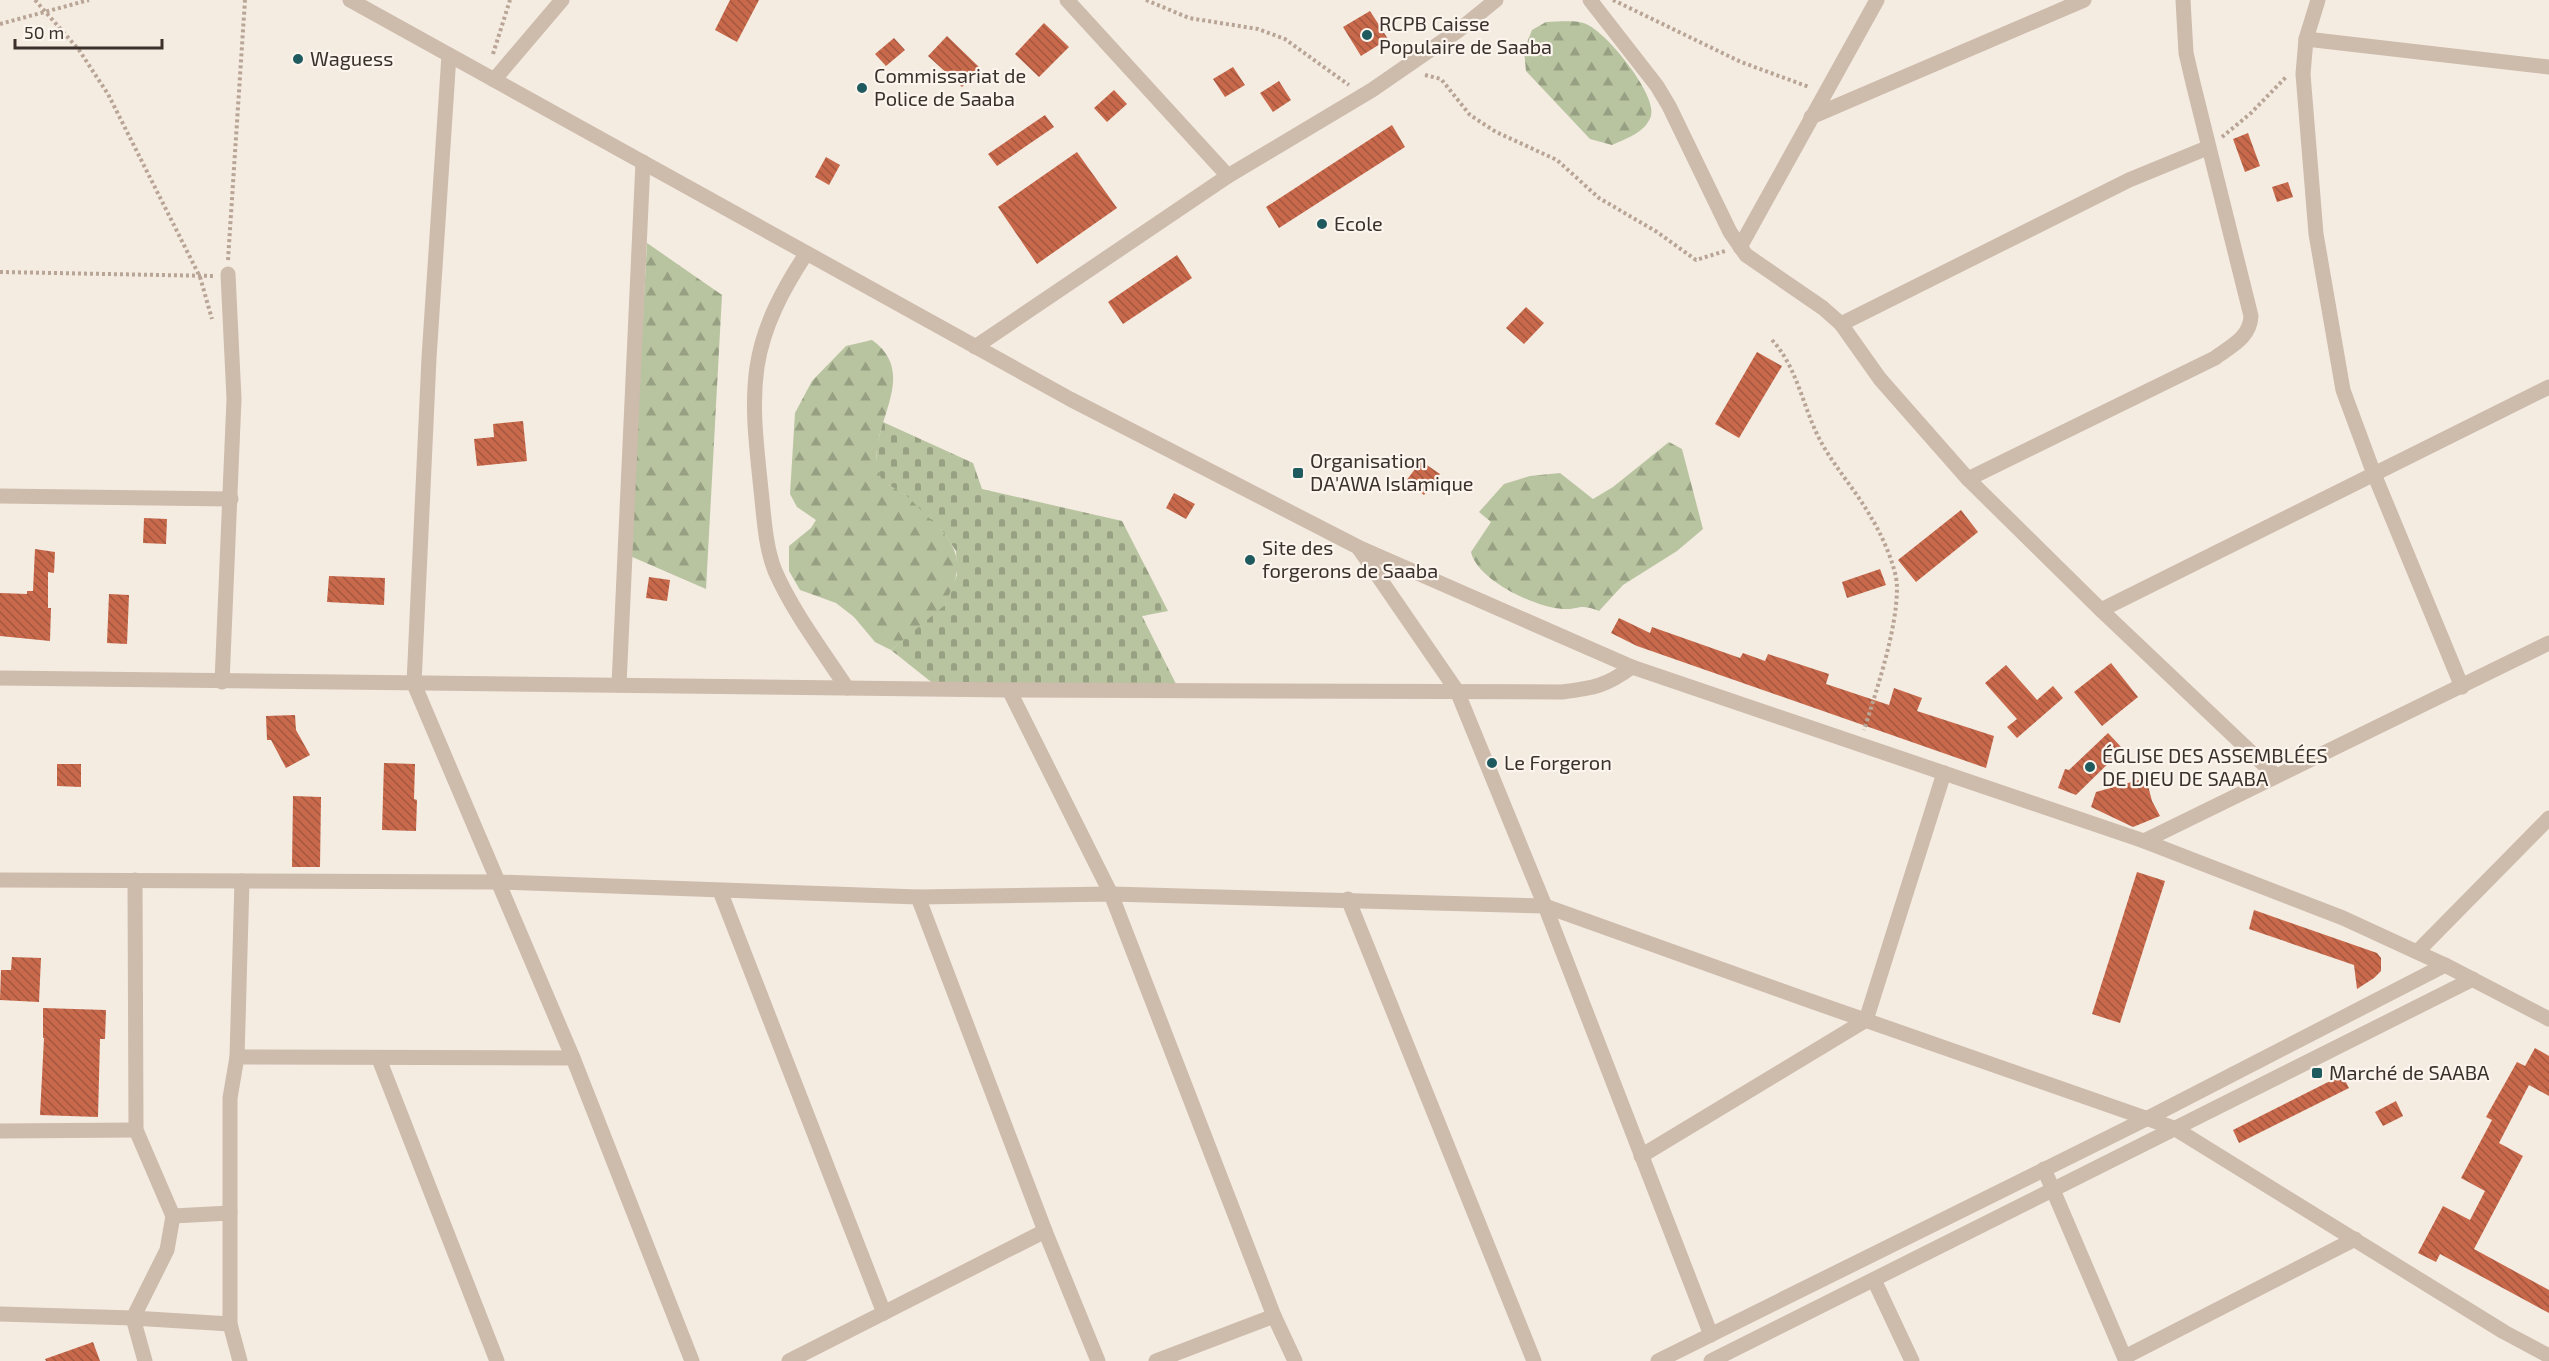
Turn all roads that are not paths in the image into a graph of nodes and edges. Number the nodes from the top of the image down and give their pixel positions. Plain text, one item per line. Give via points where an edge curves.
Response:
1 (350, 0) edge
2 (562, 0) edge
3 (1067, 0) edge
4 (1496, 0) edge
5 (1590, 0) edge
6 (1876, 0) edge
7 (2084, 0) edge
8 (2183, 0) edge
9 (2318, 0) edge
10 (2306, 39) junction
11 (449, 55) junction
12 (2549, 67) edge
13 (490, 78) junction
14 (1811, 117) junction
15 (2207, 148) junction
16 (643, 162) junction
17 (1228, 176) junction
18 (1740, 247) junction
19 (806, 254) junction
20 (228, 274) road end
21 (1841, 324) junction
22 (975, 347) junction
23 (2549, 387) edge
24 (2374, 474) junction
25 (1968, 479) junction
26 (0, 496) edge
27 (231, 499) junction
28 (1358, 547) junction
29 (2101, 610) junction
30 (2549, 643) edge
31 (1632, 667) junction
32 (0, 678) edge
33 (222, 682) junction
34 (414, 684) junction
35 (620, 685) junction
36 (2462, 687) junction
37 (847, 688) junction
38 (1009, 690) junction
39 (1457, 691) junction
40 (1944, 773) junction
41 (2276, 776) junction
42 (2549, 818) edge
43 (2144, 841) junction
44 (0, 880) edge
45 (135, 880) junction
46 (242, 881) junction
47 (498, 882) junction
48 (720, 891) junction
49 (1111, 894) junction
50 (918, 897) junction
51 (1348, 899) junction
52 (1545, 906) junction
53 (2417, 952) junction
54 (2445, 965) junction
55 (2473, 979) junction
56 (2549, 1019) edge
57 (1866, 1020) junction
58 (237, 1057) junction
59 (573, 1058) junction
60 (379, 1059) junction
61 (2148, 1118) junction
62 (2174, 1128) junction
63 (135, 1130) junction
64 (0, 1131) edge
65 (1641, 1156) junction
66 (2044, 1169) junction
67 (2053, 1190) junction
68 (230, 1213) junction
69 (173, 1216) junction
70 (1045, 1231) junction
71 (2355, 1239) junction
72 (1874, 1280) junction
73 (884, 1312) junction
74 (0, 1314) edge
75 (1274, 1316) junction
76 (133, 1318) junction
77 (230, 1324) junction
78 (1711, 1335) junction
79 (2549, 1356) edge
80 (2126, 1359) edge
81 (145, 1361) edge
82 (240, 1361) edge
83 (497, 1361) edge
84 (692, 1361) edge
85 (789, 1361) edge
86 (1098, 1361) edge
87 (1156, 1361) edge
88 (1295, 1361) edge
89 (1534, 1361) edge
90 (1658, 1361) edge
91 (1710, 1361) edge
92 (1912, 1361) edge

1 - 11 street
2 - 13 street
3 - 17 street
4 - 17 street via 1372,90
5 - 18 street via 1669,106
6 - 14 street
7 - 14 street
8 - 15 street via 2186,53
9 - 10 street
10 - 12 street
10 - 24 street via 2302,74 2316,234 2343,390
11 - 13 street
11 - 34 street via 429,358
13 - 16 street
14 - 18 street
15 - 21 street via 2129,180
15 - 25 street via 2251,316 2250,328 2214,358
16 - 19 street
16 - 35 street
17 - 22 street
18 - 21 street via 1754,262
19 - 22 street
19 - 37 street via 770,318 757,366 754,426 766,537 774,568 792,604
20 - 27 street via 234,399
21 - 25 street via 1880,379
22 - 28 street
23 - 24 street
24 - 29 street
24 - 36 street
25 - 29 street
26 - 27 street
27 - 33 street
28 - 31 street
28 - 39 street
29 - 41 street
30 - 36 street
31 - 39 street via 1597,688 1562,692
31 - 40 street
32 - 33 street
33 - 34 street
34 - 35 street
34 - 47 street
35 - 37 street
36 - 41 street
37 - 38 street
38 - 39 street
38 - 49 street
39 - 52 street
40 - 43 street
40 - 57 street
41 - 43 street
42 - 53 street
43 - 53 street via 2343,918
44 - 45 street
45 - 46 street
45 - 63 street
46 - 47 street
46 - 58 street
47 - 48 street
47 - 59 street
48 - 50 street
48 - 73 street
49 - 50 street
49 - 51 street
49 - 75 street
50 - 70 street
51 - 52 street
51 - 89 street
52 - 57 street
52 - 65 street
53 - 54 street
54 - 55 street
54 - 61 street
55 - 56 street
55 - 62 street
57 - 61 street
57 - 65 street
58 - 60 street
58 - 68 street via 230,1098
59 - 60 street
59 - 84 street
60 - 83 street
61 - 62 street
61 - 66 street
62 - 67 street
62 - 71 street
63 - 64 street
63 - 69 street
65 - 78 street
66 - 67 street
66 - 78 street
67 - 72 street
67 - 80 street
68 - 69 street
68 - 77 street
69 - 76 street via 167,1251
70 - 73 street
70 - 86 street
71 - 79 street
71 - 80 street
72 - 91 street
72 - 92 street
73 - 85 street
74 - 76 street
75 - 87 street
75 - 88 street
76 - 77 street
76 - 81 street
77 - 82 street
78 - 90 street

